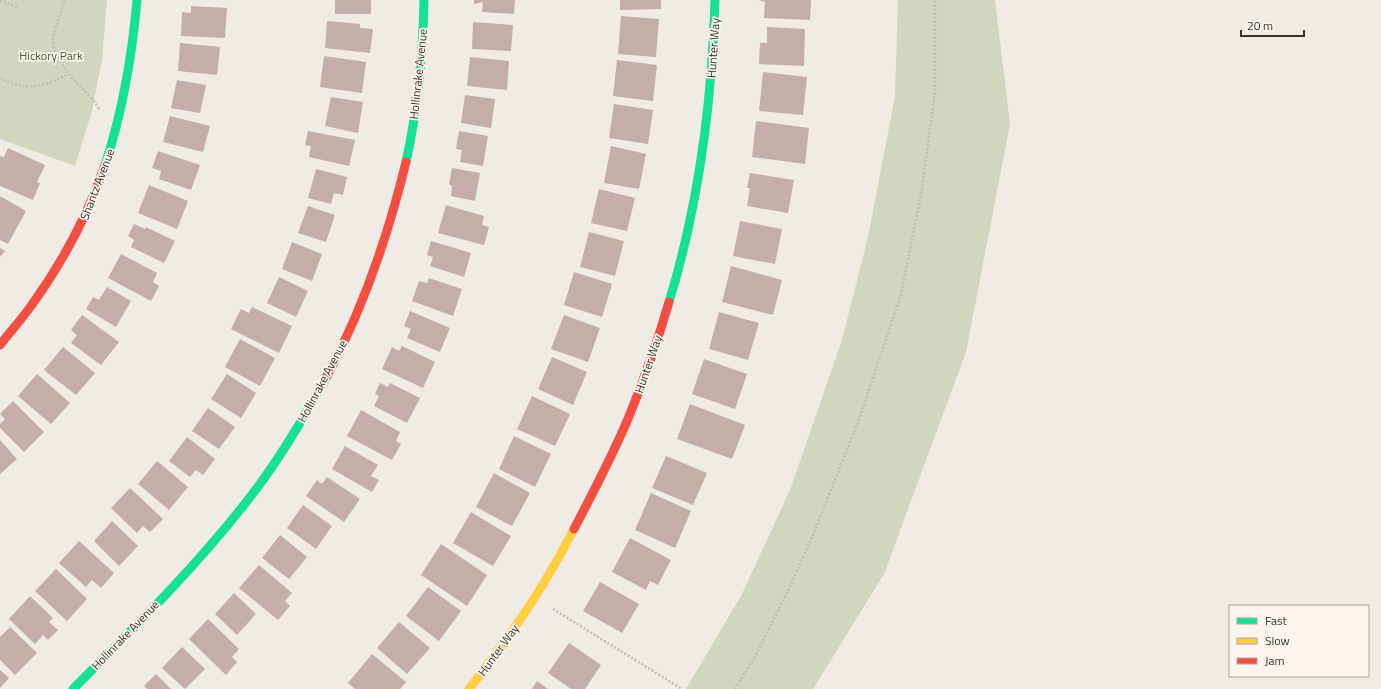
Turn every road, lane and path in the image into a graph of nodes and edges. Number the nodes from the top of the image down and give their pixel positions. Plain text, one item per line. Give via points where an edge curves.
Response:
1 (65, 0) edge
2 (137, 0) edge
3 (424, 0) edge
4 (715, 0) edge
5 (935, 0) edge
6 (0, 1) edge
7 (18, 8) dead end
8 (68, 74) junction
9 (0, 78) edge
10 (101, 114) dead end
11 (0, 345) edge
12 (536, 598) junction
13 (73, 689) edge
14 (469, 689) edge
15 (682, 689) edge
16 (735, 689) edge

1 - 8 path via 53,43 56,54
2 - 11 street, Shantz Avenue via 135,35 122,110 94,197 58,267 16,327
3 - 13 street, Hollinrake Avenue via 417,100 400,186 374,271 321,387 282,452 250,498 186,572
4 - 12 street, Hunter Way via 712,69 701,157 693,204 667,310 627,420 579,520
5 - 16 path via 935,92 921,194 901,295 857,425 811,540 784,599
6 - 7 path
8 - 9 path via 54,82 25,87
8 - 10 path via 95,102
12 - 14 street, Hunter Way
12 - 15 path

